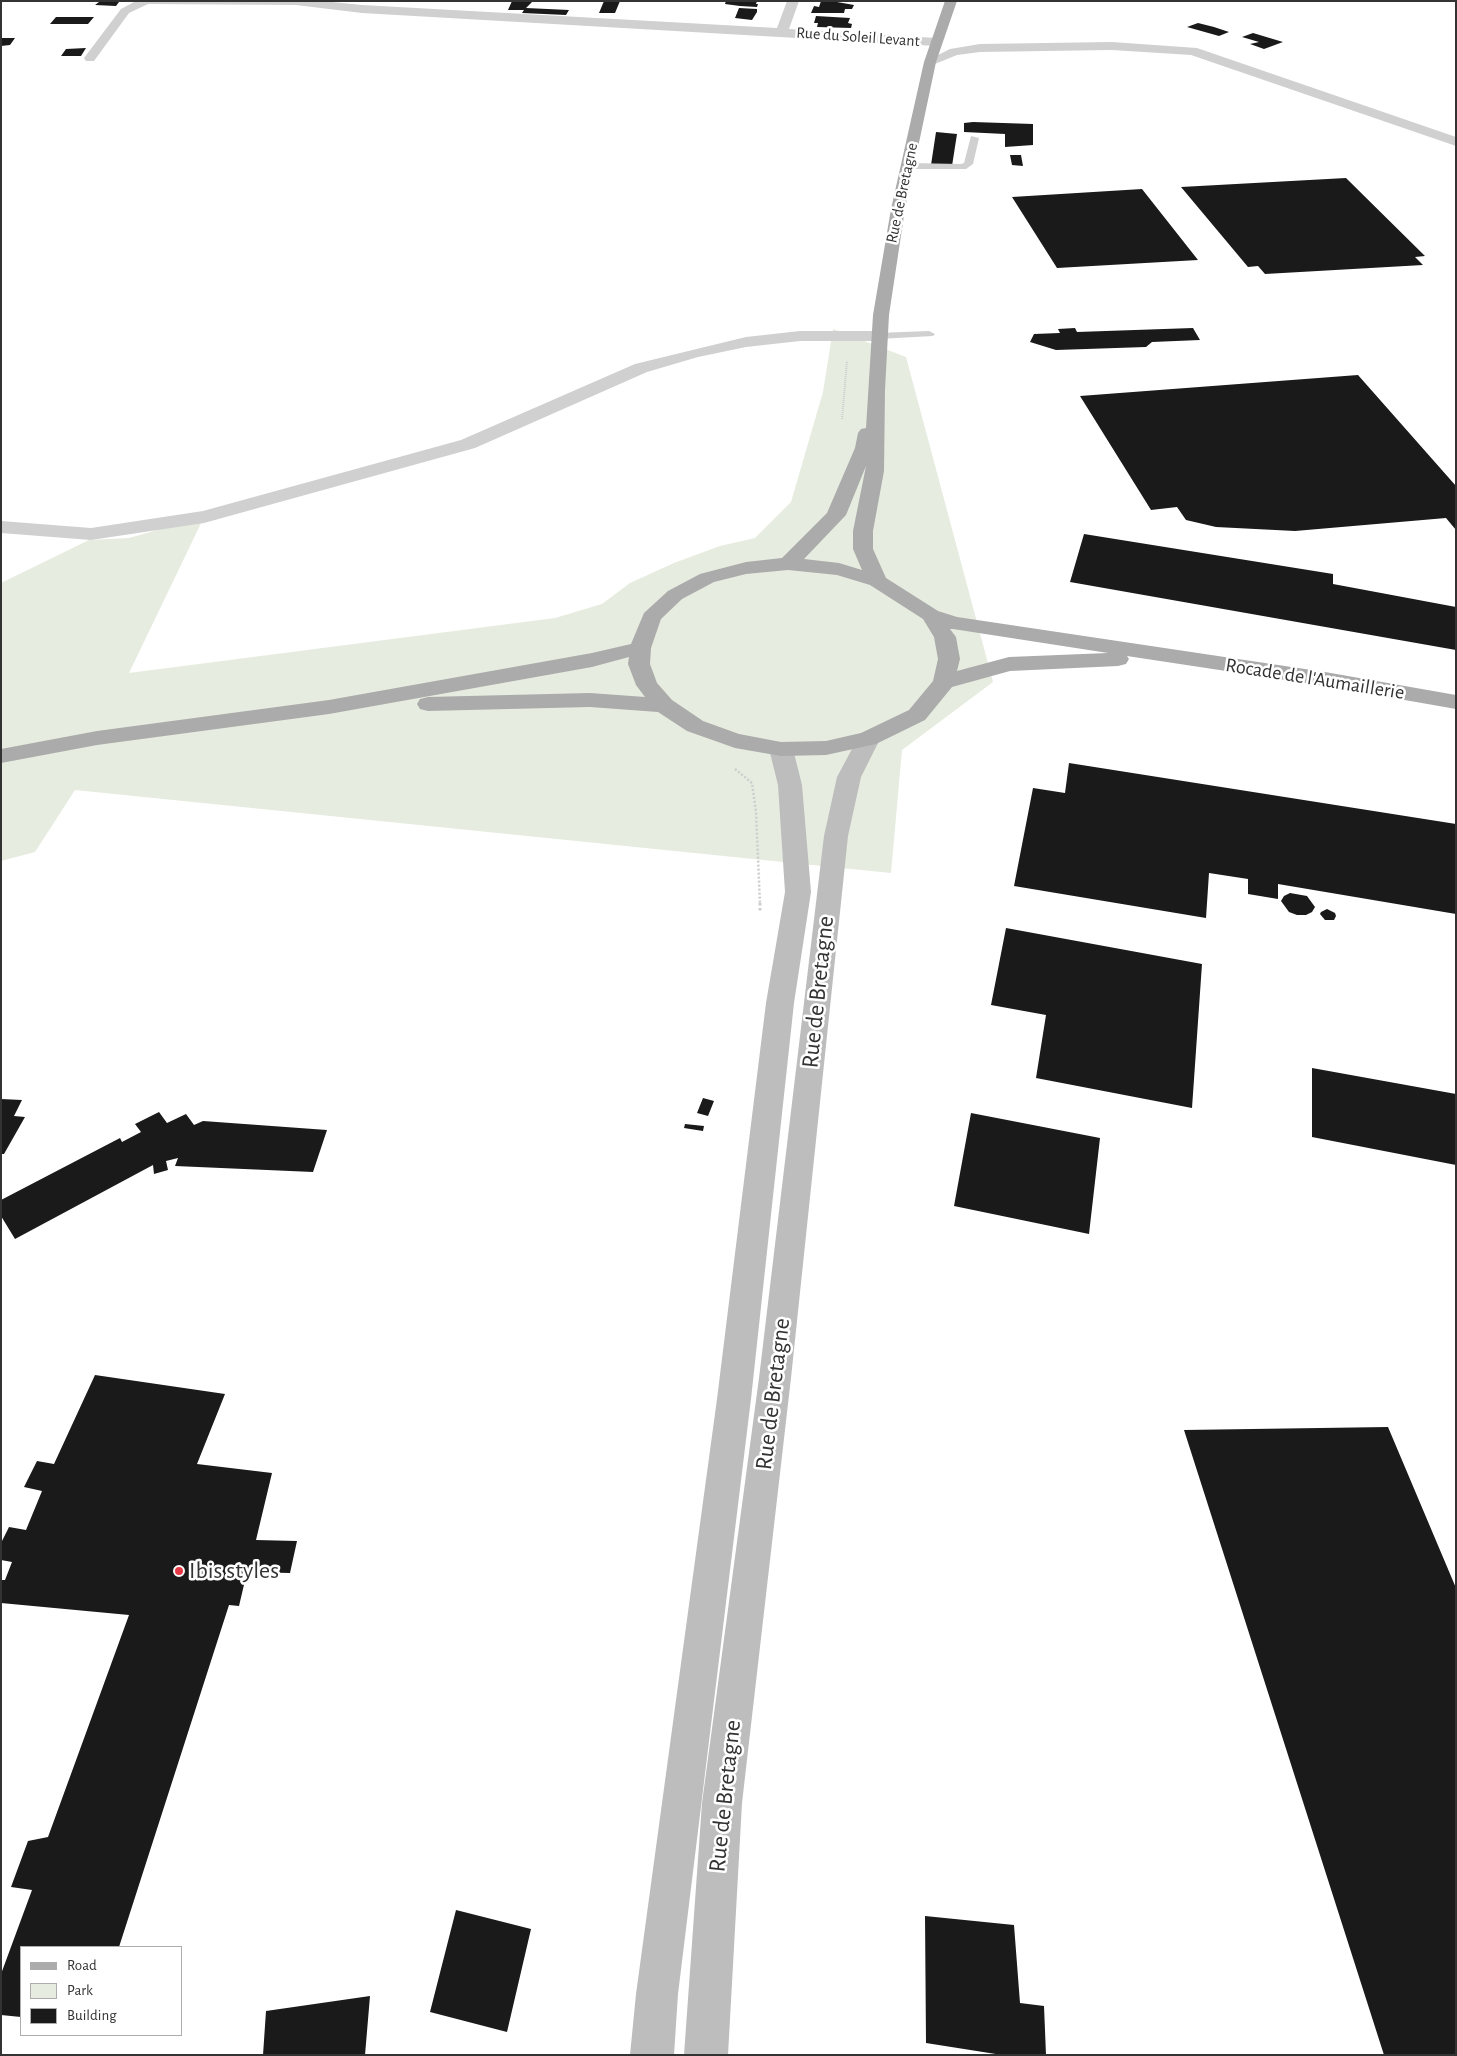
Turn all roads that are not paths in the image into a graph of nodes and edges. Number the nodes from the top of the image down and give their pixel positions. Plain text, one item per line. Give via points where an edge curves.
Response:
1 (793, 1) edge
2 (951, 1) edge
3 (144, 2) edge
4 (782, 32) junction
5 (936, 42) junction
6 (90, 58) dead end
7 (930, 62) junction
8 (974, 138) dead end
9 (1456, 142) edge
10 (908, 166) junction
11 (929, 334) dead end
12 (878, 336) junction
13 (876, 390) junction
14 (1, 527) edge
15 (788, 564) junction
16 (877, 581) junction
17 (931, 616) junction
18 (640, 648) junction
19 (1174, 657) junction
20 (944, 682) junction
21 (1456, 702) edge
22 (664, 706) junction
23 (329, 707) junction
24 (868, 739) junction
25 (781, 749) junction
26 (1, 756) edge
27 (652, 2055) edge
28 (706, 2055) edge

1 - 4 street, Rue du Soleil Levant
2 - 5 main road, Rue de Bretagne
3 - 4 street via 296,2 362,9
3 - 6 street via 125,11
4 - 5 street, Rue du Soleil Levant
5 - 7 main road, Rue de Bretagne
7 - 9 street via 954,52 998,47 1112,46 1193,51
7 - 10 main road, Rue de Bretagne
8 - 10 lane via 968,164 962,167
10 - 12 main road, Rue de Bretagne via 888,262
11 - 12 lane
12 - 13 main road, Rue de Bretagne
12 - 14 street via 800,336 746,342 641,368 468,444 204,517 91,534
13 - 15 main road, Rue de Bretagne via 864,448 836,515
13 - 16 main road, Rue de Bretagne via 875,472 863,531 863,549
15 - 16 main road via 839,569
15 - 18 main road via 746,568 715,576 675,595 651,617
16 - 17 main road
17 - 19 main road, Rocade de l'Aumaillerie via 953,623
17 - 20 main road via 945,637 948,652
18 - 22 main road via 639,664 647,685
18 - 23 main road via 592,660
19 - 20 main road, Rocade de l'Aumaillerie via 1009,664
19 - 21 main road, Rocade de l'Aumaillerie
20 - 24 main road via 917,716
22 - 23 main road via 590,700
22 - 25 main road via 694,726 735,742
23 - 26 main road via 97,738
24 - 25 main road via 826,748
24 - 28 main road, Rue de Bretagne via 849,776 838,828 818,984 775,1378 722,1804
25 - 27 main road, Rue de Bretagne via 790,785 798,892 779,1013

